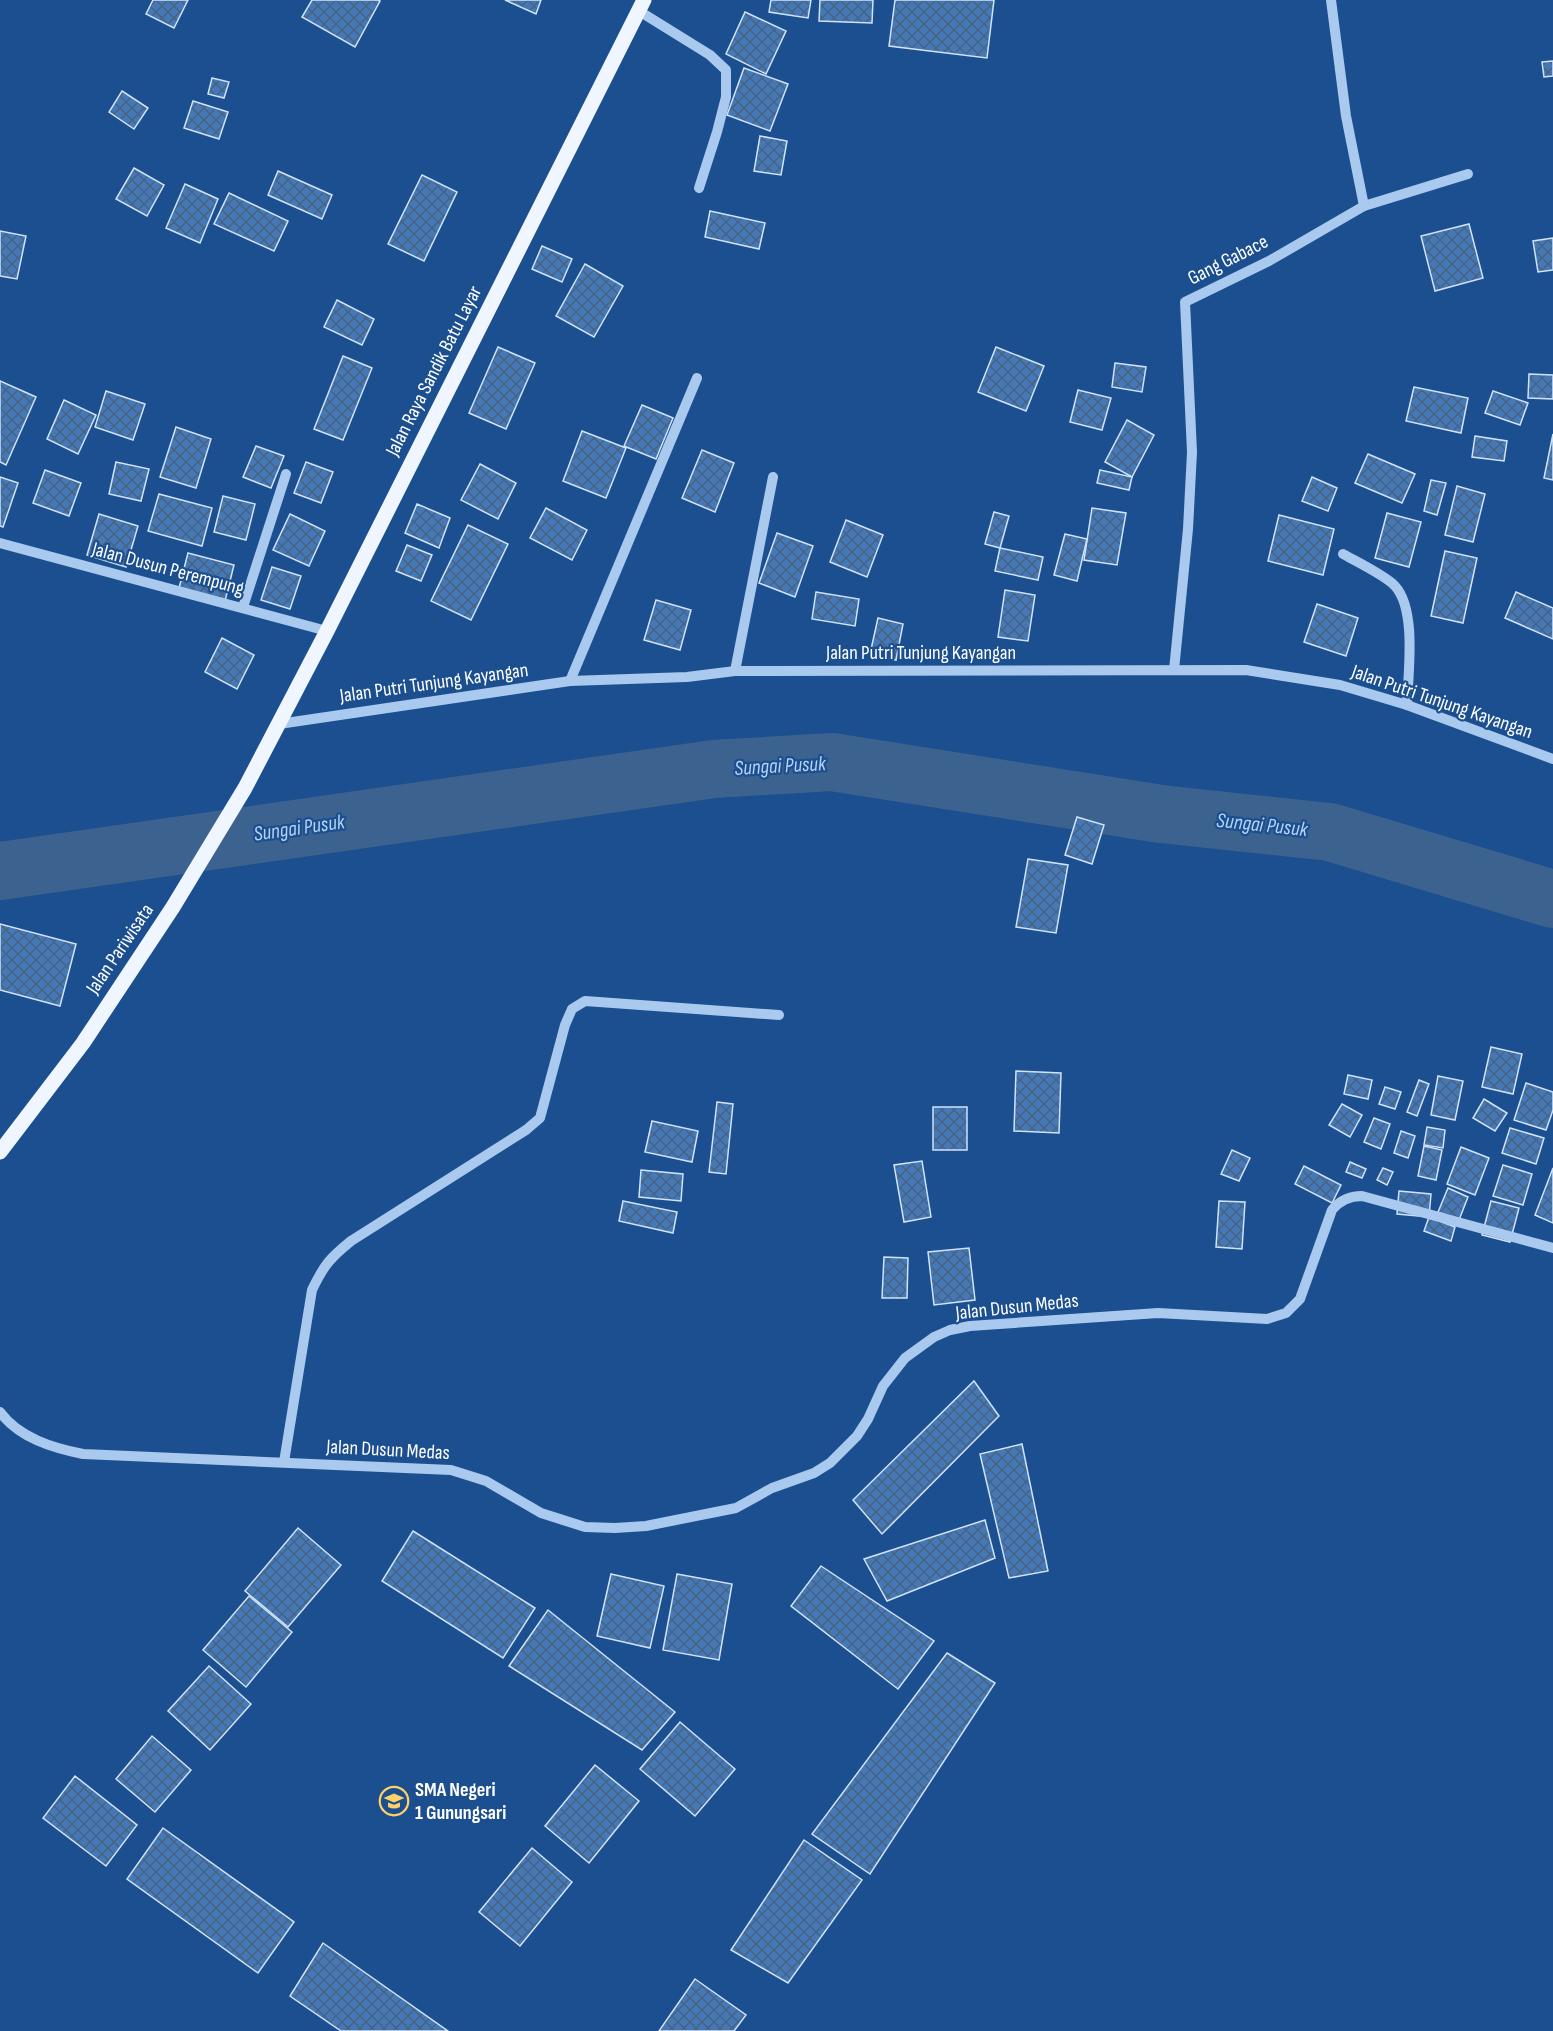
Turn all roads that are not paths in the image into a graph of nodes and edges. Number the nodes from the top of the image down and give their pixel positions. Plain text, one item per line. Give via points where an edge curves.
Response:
1 (1331, 0) edge
2 (642, 5) edge
3 (1468, 174) dead end
4 (699, 188) dead end
5 (1364, 206) junction
6 (697, 378) dead end
7 (286, 474) dead end
8 (773, 477) dead end
9 (0, 543) edge
10 (1343, 555) dead end
11 (243, 607) junction
12 (327, 631) junction
13 (1174, 670) junction
14 (735, 671) junction
15 (570, 681) junction
16 (1407, 705) junction
17 (279, 724) junction
18 (1553, 759) edge
19 (258, 760) joint
20 (780, 1015) dead end
21 (0, 1152) edge
22 (1553, 1248) edge
23 (0, 1412) edge
24 (284, 1462) junction

1 - 5 street via 1346,116
2 - 4 street via 726,70 726,97
2 - 12 main road, Jalan Raya Sandik Batu Layar
3 - 5 street
5 - 13 street, Gang Gabace via 1269,261 1185,302 1192,452
6 - 15 street
7 - 11 street
8 - 14 street
9 - 11 street, Jalan Dusun Perempung
10 - 16 street via 1394,585 1402,596 1410,633
11 - 12 street, Jalan Dusun Perempung
12 - 17 main road, Jalan Raya Sandik Batu Layar
13 - 14 street, Jalan Putri Tunjung Kayangan
13 - 16 street, Jalan Putri Tunjung Kayangan via 1246,670 1302,678
14 - 15 street, Jalan Putri Tunjung Kayangan via 687,677
15 - 17 street, Jalan Putri Tunjung Kayangan
16 - 18 street, Jalan Putri Tunjung Kayangan
17 - 19 main road, Jalan Raya Sandik Batu Layar
19 - 21 main road, Jalan Pariwisata via 173,908 83,1043
20 - 24 street via 585,1001 572,1009 540,1118 351,1241 331,1257 321,1272 312,1290
22 - 24 street, Jalan Dusun Medas via 1362,1196 1348,1198 1332,1210 1300,1299 1280,1316 1261,1319 1158,1313 950,1330 905,1358 883,1386 857,1436 830,1463 736,1508 646,1526 600,1528 563,1521 521,1503 486,1481 451,1470
23 - 24 street, Jalan Dusun Medas via 18,1430 64,1450 84,1454

